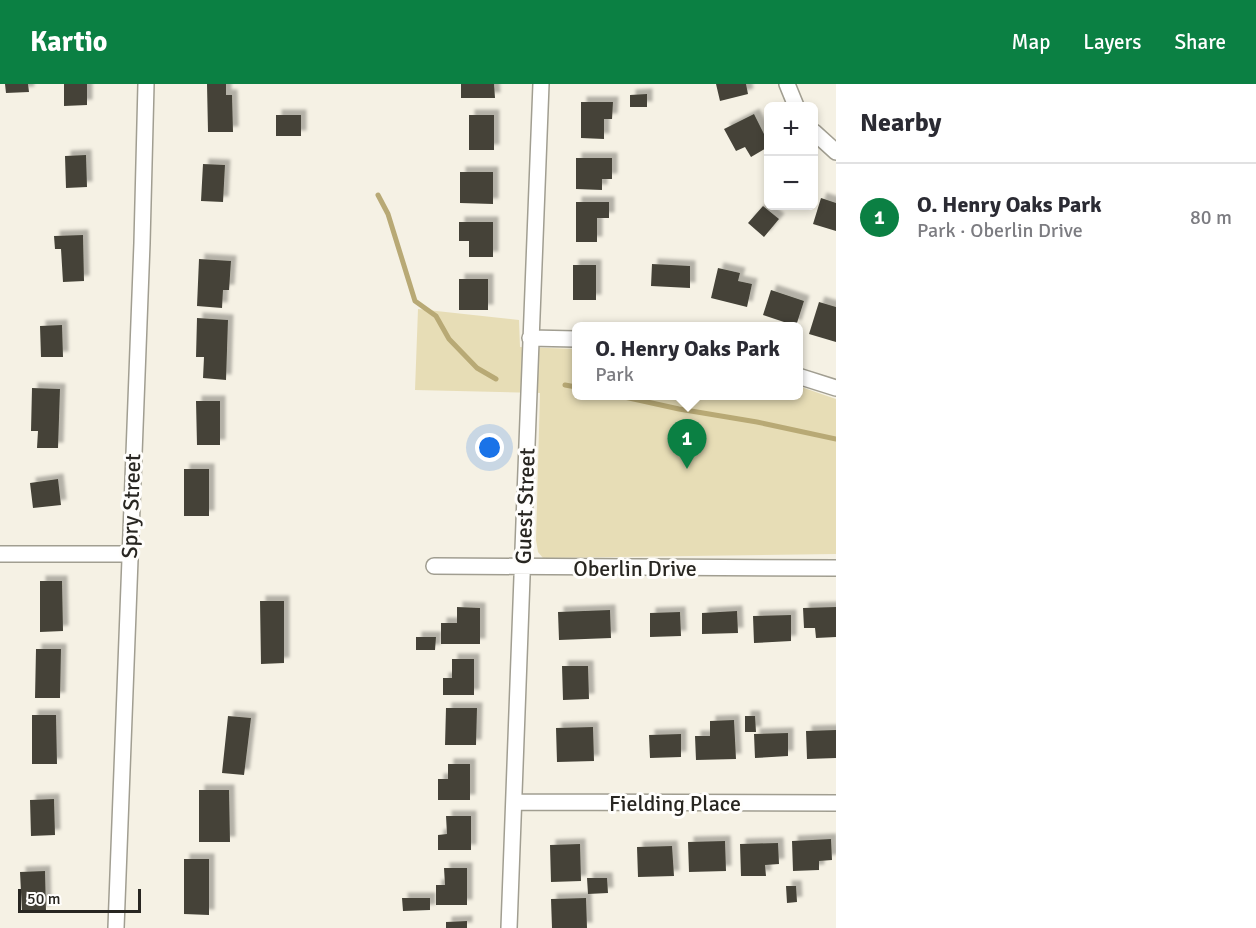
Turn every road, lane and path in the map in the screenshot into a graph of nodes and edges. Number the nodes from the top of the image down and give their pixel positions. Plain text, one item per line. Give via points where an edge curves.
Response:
1 (146, 84) edge
2 (541, 84) edge
3 (787, 84) edge
4 (794, 102) edge
5 (818, 136) edge
6 (836, 152) edge
7 (530, 338) junction
8 (572, 339) edge
9 (803, 378) edge
10 (836, 388) edge
11 (0, 554) edge
12 (129, 554) junction
13 (434, 566) dead end
14 (524, 567) junction
15 (836, 568) edge
16 (514, 801) junction
17 (836, 803) edge
18 (116, 928) edge
19 (509, 928) edge

1 - 12 street, Spry Street
2 - 7 street, Guest Street
3 - 4 street
5 - 6 street
7 - 8 street
7 - 14 street, Guest Street
9 - 10 street
11 - 12 street
12 - 18 street, Spry Street
13 - 14 street, Oberlin Drive
14 - 15 street, Oberlin Drive
14 - 16 street, Guest Street
16 - 17 street, Fielding Place
16 - 19 street, Guest Street

